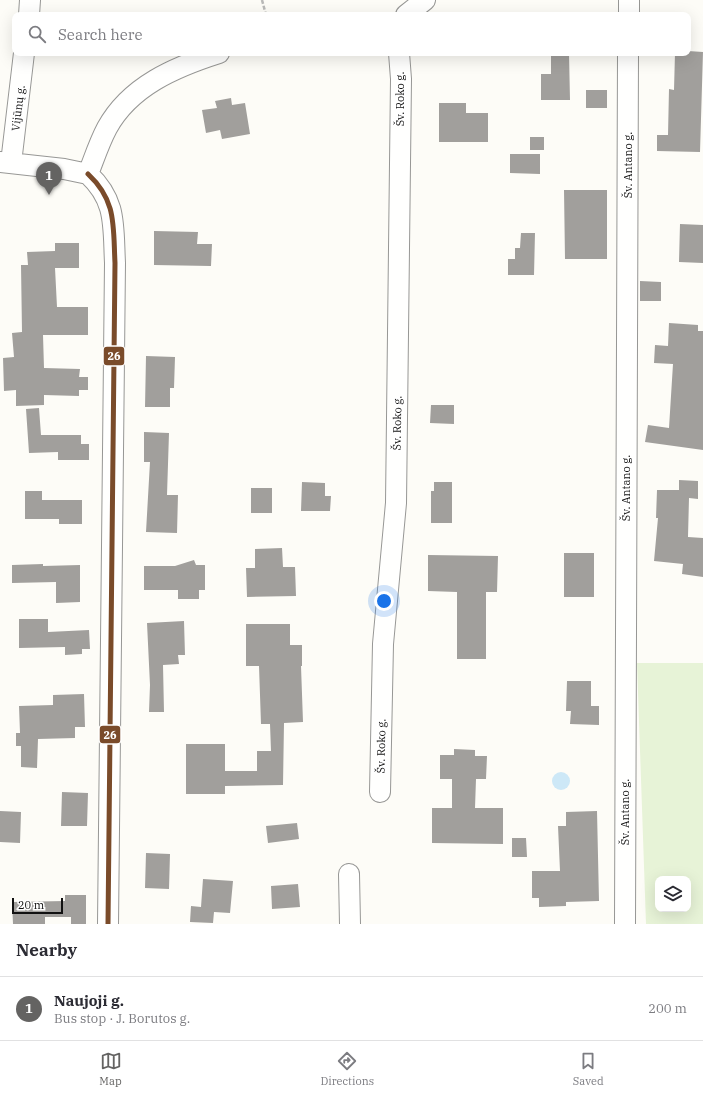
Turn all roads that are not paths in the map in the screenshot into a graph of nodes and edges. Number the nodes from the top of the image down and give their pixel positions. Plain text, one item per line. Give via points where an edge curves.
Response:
1 (30, 0) edge
2 (425, 0) edge
3 (629, 0) edge
4 (29, 12) edge
5 (410, 12) edge
6 (628, 12) edge
7 (23, 56) edge
8 (209, 56) edge
9 (399, 56) edge
10 (628, 56) edge
11 (5, 162) edge
12 (88, 174) junction
13 (380, 792) dead end
14 (350, 874) dead end
15 (108, 924) edge
16 (350, 924) edge
17 (625, 924) edge

1 - 4 street
2 - 5 street
3 - 6 street
7 - 11 street, Vijūnų g.
8 - 12 street via 183,64 144,86 108,127
9 - 13 street, Šv. Roko g. via 396,503 383,644
10 - 17 street, Šv. Antano g.
11 - 12 street via 64,168
12 - 15 street via 99,183 112,214 115,263
14 - 16 street

